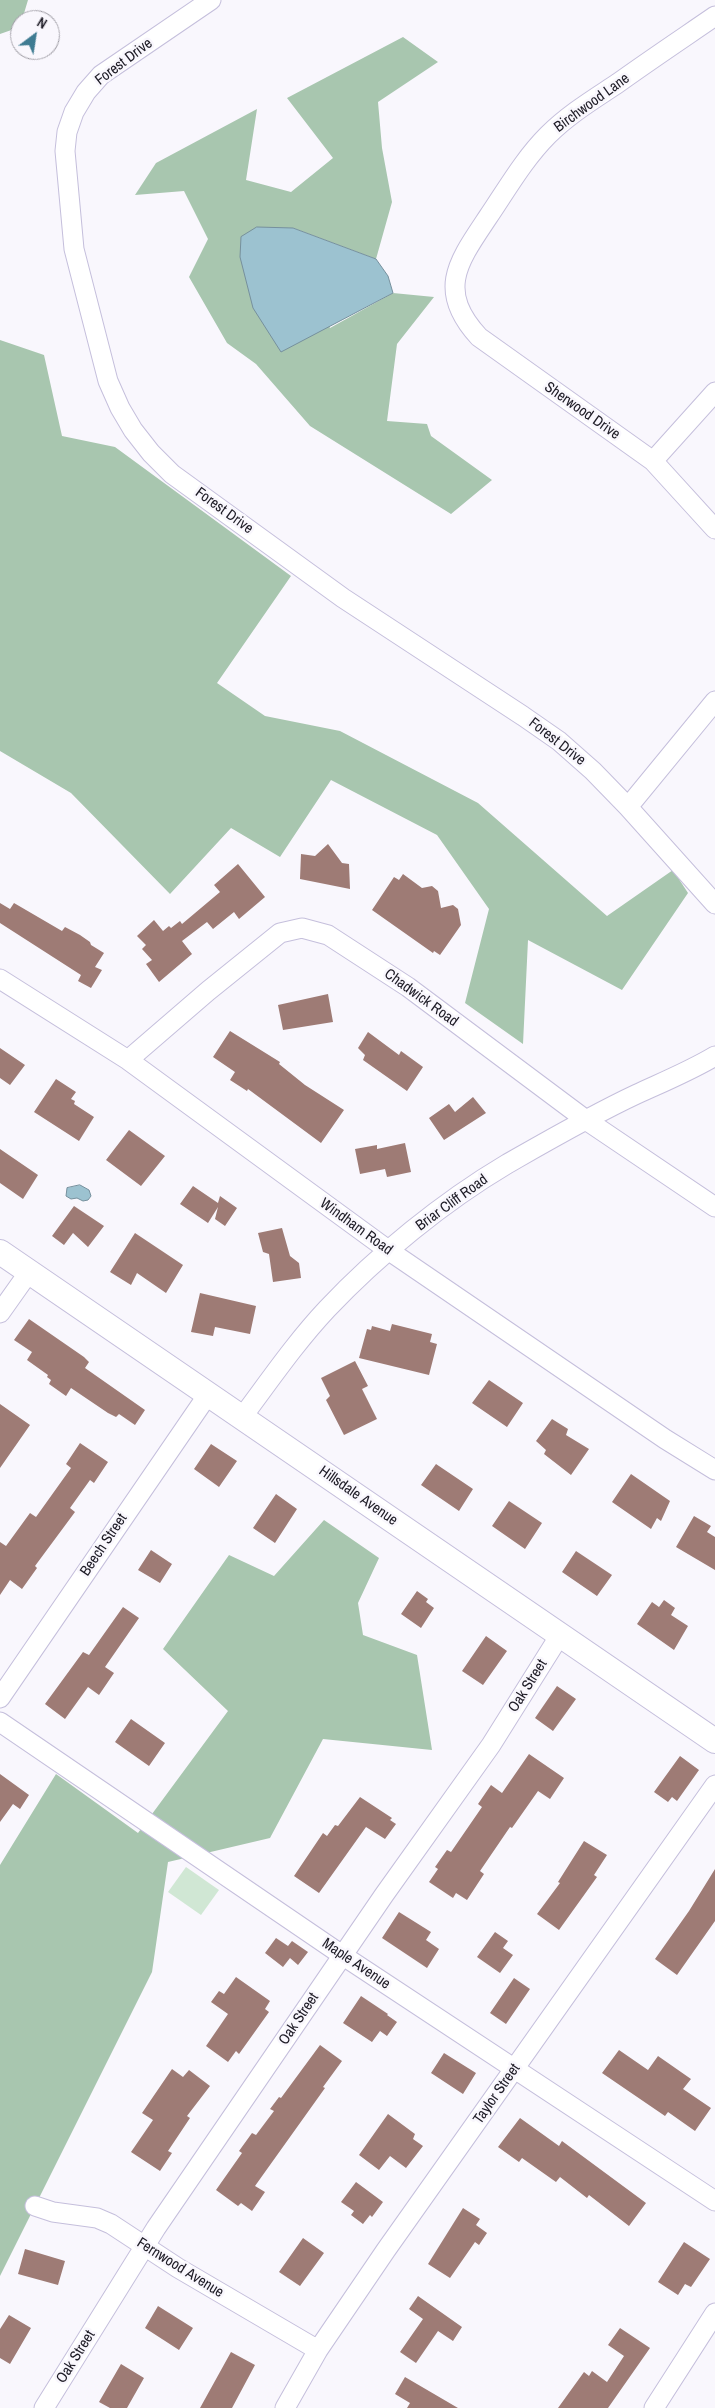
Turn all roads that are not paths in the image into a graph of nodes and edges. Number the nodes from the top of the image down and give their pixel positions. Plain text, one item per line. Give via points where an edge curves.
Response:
1 (211, 0) edge
2 (715, 16) edge
3 (455, 293) joint
4 (715, 392) edge
5 (653, 461) junction
6 (715, 529) edge
7 (715, 702) edge
8 (628, 807) junction
9 (715, 904) edge
10 (0, 980) edge
11 (715, 1056) edge
12 (128, 1060) junction
13 (586, 1120) junction
14 (715, 1207) edge
15 (388, 1250) junction
16 (0, 1252) edge
17 (29, 1272) junction
18 (0, 1313) edge
19 (209, 1393) junction
20 (242, 1416) junction
21 (715, 1470) edge
22 (560, 1635) junction
23 (0, 1698) edge
24 (0, 1722) edge
25 (715, 1741) edge
26 (715, 1785) edge
27 (342, 1955) junction
28 (514, 2069) junction
29 (715, 2201) edge
30 (35, 2206) dead end
31 (144, 2246) junction
32 (715, 2313) edge
33 (318, 2350) junction
34 (44, 2408) edge
35 (285, 2408) edge
36 (654, 2408) edge

1 - 8 street, Forest Drive via 102,75 78,105 67,132 65,151 74,249 108,381 120,408 145,446 172,474 343,598 552,736
2 - 3 street, Birchwood Lane via 570,115 548,136 522,166 462,257
3 - 5 street, Sherwood Drive via 458,308 479,337
4 - 5 street
5 - 6 street, Sherwood Drive
7 - 8 street
8 - 9 street, Forest Drive
10 - 12 street, Windham Road
11 - 13 street, Briar Cliff Road
12 - 13 street, Chadwick Road via 280,933 302,928 328,935 408,987
12 - 15 street, Windham Road
13 - 14 street, Chadwick Road
13 - 15 street, Briar Cliff Road via 505,1165
15 - 20 street, Briar Cliff Road via 327,1309
15 - 21 street, Windham Road
16 - 17 street, Hillsdale Avenue
17 - 18 street
17 - 19 street, Hillsdale Avenue
19 - 20 street, Hillsdale Avenue
19 - 23 street, Beech Street
20 - 22 street, Hillsdale Avenue
22 - 25 street, Hillsdale Avenue
22 - 27 street, Oak Street via 491,1745
24 - 27 street, Maple Avenue
26 - 28 street, Taylor Street
27 - 28 street, Maple Avenue
27 - 31 street, Oak Street
28 - 29 street, Maple Avenue
28 - 33 street, Taylor Street
30 - 31 street, Fernwood Avenue via 97,2218
31 - 33 street, Fernwood Avenue
31 - 34 street, Oak Street
32 - 36 street
33 - 35 street, Taylor Street

